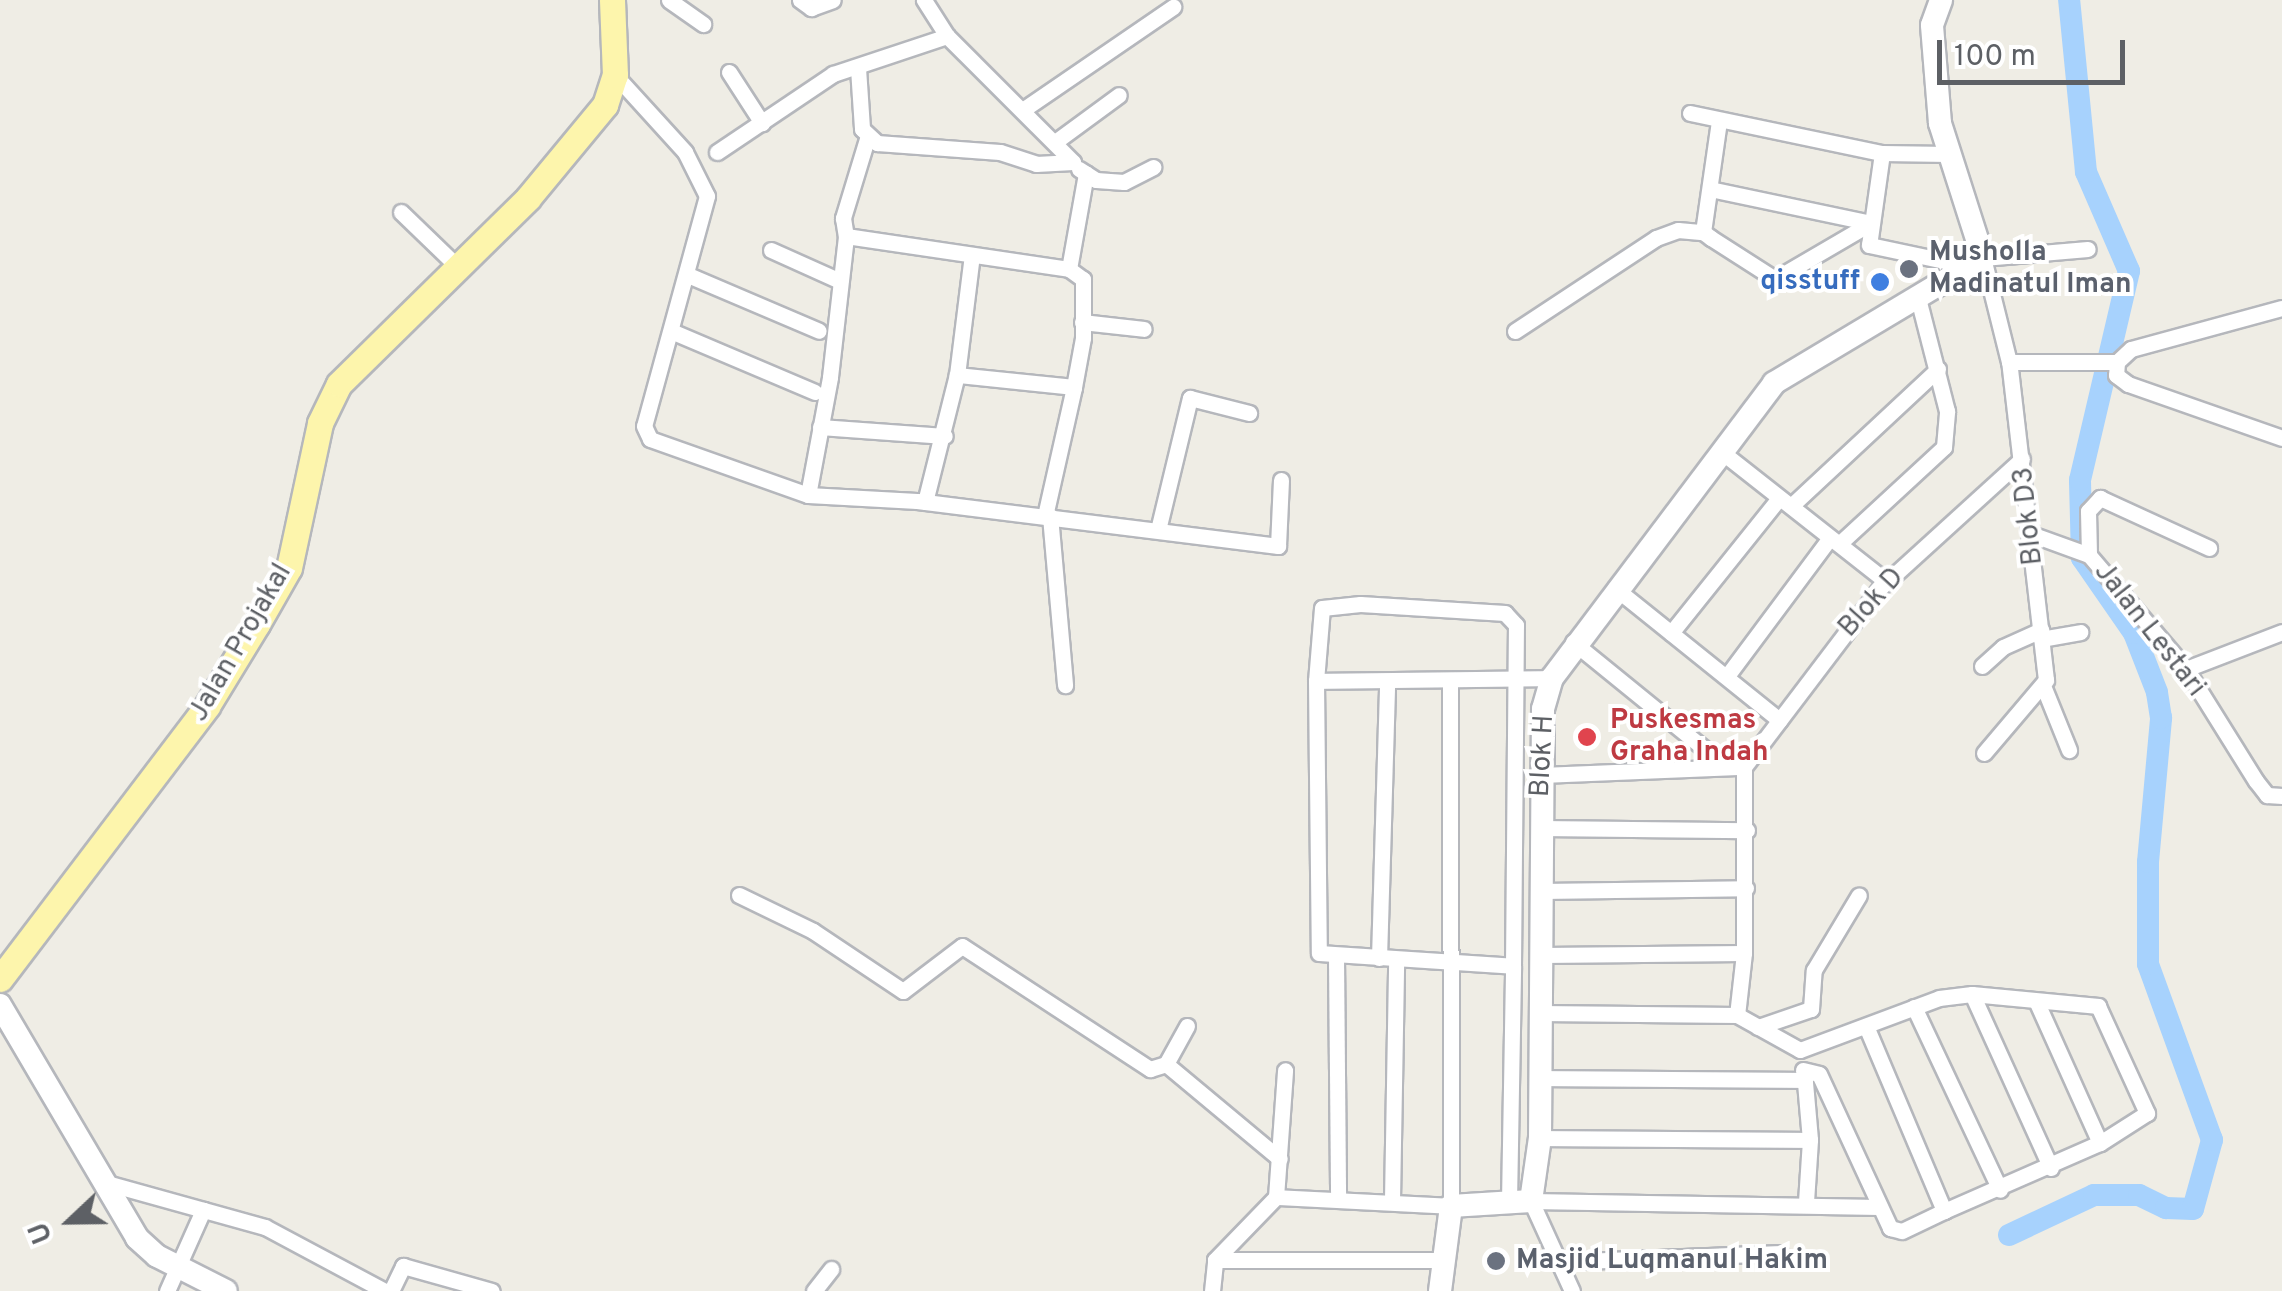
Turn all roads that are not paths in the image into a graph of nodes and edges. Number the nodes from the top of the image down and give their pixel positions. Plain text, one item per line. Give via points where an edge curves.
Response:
1 (612, 0) edge
2 (669, 0) edge
3 (800, 0) edge
4 (833, 0) edge
5 (924, 0) edge
6 (1941, 0) edge
7 (1173, 7) dead end
8 (703, 24) dead end
9 (947, 36) junction
10 (858, 68) junction
11 (729, 72) dead end
12 (616, 76) junction
13 (1118, 94) dead end
14 (1024, 109) junction
15 (1690, 114) dead end
16 (1720, 121) junction
17 (762, 123) junction
18 (866, 139) junction
19 (1055, 142) junction
20 (717, 152) dead end
21 (1882, 154) junction
22 (1948, 154) junction
23 (1073, 162) junction
24 (1153, 167) dead end
25 (1086, 174) junction
26 (1710, 189) junction
27 (400, 212) dead end
28 (1871, 223) junction
29 (1703, 232) junction
30 (846, 236) junction
31 (2088, 249) dead end
32 (771, 250) dead end
33 (972, 255) junction
34 (1973, 262) junction
35 (458, 267) junction
36 (1069, 269) junction
37 (688, 275) junction
38 (840, 281) junction
39 (1916, 294) junction
40 (2282, 308) edge
41 (1082, 322) junction
42 (1144, 328) dead end
43 (819, 330) dead end
44 (1515, 331) dead end
45 (672, 332) junction
46 (2010, 362) junction
47 (2114, 362) junction
48 (1938, 369) junction
49 (957, 375) junction
50 (1074, 388) junction
51 (815, 392) dead end
52 (1249, 413) dead end
53 (820, 427) junction
54 (945, 436) junction
55 (2282, 438) edge
56 (1723, 453) junction
57 (2022, 460) junction
58 (1281, 480) dead end
59 (808, 495) junction
60 (925, 502) junction
61 (1785, 502) junction
62 (1047, 516) junction
63 (1158, 530) junction
64 (2031, 534) junction
65 (1835, 541) junction
66 (2209, 548) dead end
67 (2081, 551) junction
68 (1887, 582) junction
69 (1615, 588) junction
70 (2080, 632) dead end
71 (2282, 632) edge
72 (1671, 633) junction
73 (2041, 634) junction
74 (1573, 642) junction
75 (1982, 666) dead end
76 (2186, 669) junction
77 (1727, 676) junction
78 (1552, 678) junction
79 (1516, 679) junction
80 (1387, 680) junction
81 (1450, 681) junction
82 (1316, 682) junction
83 (1065, 685) dead end
84 (2044, 688) junction
85 (1779, 720) junction
86 (2069, 750) dead end
87 (1984, 754) dead end
88 (1724, 764) junction
89 (1744, 767) junction
90 (1541, 775) junction
91 (2282, 796) edge
92 (1540, 828) junction
93 (1747, 830) junction
94 (1746, 888) junction
95 (1541, 890) junction
96 (739, 895) dead end
97 (1859, 895) dead end
98 (1744, 952) junction
99 (1542, 955) junction
100 (1336, 957) junction
101 (1387, 959) junction
102 (1452, 964) junction
103 (1513, 966) junction
104 (0, 979) edge
105 (1972, 994) junction
106 (2036, 1003) junction
107 (0, 1005) edge
108 (1914, 1007) junction
109 (1538, 1013) junction
110 (1736, 1015) junction
111 (1187, 1026) dead end
112 (1866, 1026) junction
113 (1758, 1027) junction
114 (1800, 1050) junction
115 (1166, 1064) junction
116 (1285, 1070) dead end
117 (1804, 1074) junction
118 (1539, 1078) junction
119 (1540, 1138) junction
120 (1810, 1140) junction
121 (2100, 1143) junction
122 (1280, 1159) junction
123 (2051, 1168) junction
124 (103, 1182) junction
125 (2000, 1190) junction
126 (1276, 1197) junction
127 (1338, 1199) junction
128 (1392, 1200) junction
129 (1520, 1202) junction
130 (1806, 1202) junction
131 (1451, 1206) junction
132 (1879, 1206) junction
133 (203, 1210) junction
134 (1944, 1211) junction
135 (1781, 1253) dead end
136 (1215, 1260) junction
137 (1444, 1260) junction
138 (1558, 1262) junction
139 (180, 1267) junction
140 (831, 1268) dead end
141 (167, 1291) edge
142 (226, 1291) edge
143 (388, 1291) edge
144 (492, 1291) edge
145 (814, 1291) edge
146 (1212, 1291) edge
147 (1440, 1291) edge
148 (1572, 1291) edge

1 - 12 main road
2 - 8 street
3 - 4 street via 811,8
5 - 9 street
6 - 22 street via 1932,25 1933,57
7 - 14 street
9 - 10 street
9 - 14 street
10 - 17 street via 822,80
10 - 18 street
11 - 17 street
12 - 35 main road, Jalan Projakal via 579,143
12 - 37 street via 685,152 707,196
13 - 19 street
14 - 19 street
15 - 16 street
16 - 21 street
16 - 26 street
17 - 20 street
18 - 23 street via 1036,164
18 - 30 street via 842,218
19 - 23 street
21 - 22 street
21 - 28 street
22 - 34 street
23 - 25 street
24 - 25 street via 1124,182
25 - 36 street
26 - 28 street
26 - 29 street
27 - 35 street
28 - 29 street via 1775,279
28 - 34 street via 1866,240 1874,248
29 - 44 street via 1678,230 1656,238
30 - 33 street
30 - 38 street
31 - 34 street
32 - 38 street
33 - 36 street
33 - 49 street
34 - 39 street, Blok H
34 - 46 street, Blok D3
35 - 104 main road, Jalan Projakal via 339,384 320,423 289,568 207,706
36 - 41 street via 1083,279
37 - 43 street
37 - 45 street
38 - 53 street
39 - 48 street
39 - 56 street, Blok H via 1787,371
40 - 47 street via 2131,349
41 - 42 street
41 - 50 street
45 - 51 street
45 - 59 street via 645,433 680,452
46 - 47 street
46 - 57 street, Blok D3
47 - 55 street via 2128,384
48 - 61 street
48 - 65 street via 1948,429 1942,454
49 - 50 street
49 - 54 street
50 - 62 street
52 - 63 street via 1190,398
53 - 54 street
53 - 59 street
54 - 60 street
56 - 61 street
56 - 69 street, Blok H
57 - 64 street, Blok D3
57 - 68 street, Blok D
58 - 63 street via 1278,546
59 - 60 street
60 - 62 street
61 - 65 street
61 - 72 street
62 - 63 street
62 - 83 street
64 - 67 street, Jalan Lestari
64 - 73 street, Blok D3
65 - 68 street
65 - 77 street
66 - 67 street via 2100,498 2088,511
67 - 76 street, Jalan Lestari
68 - 85 street, Blok D
69 - 72 street
69 - 74 street, Blok H
70 - 73 street
71 - 76 street
72 - 77 street
73 - 75 street via 2002,647
73 - 84 street, Blok D3
74 - 78 street, Blok H
74 - 88 street
76 - 91 street, Jalan Lestari via 2256,781 2267,794
77 - 85 street
78 - 79 street
78 - 90 street, Blok H via 1543,710
79 - 81 street
79 - 82 street via 1516,625 1505,613 1360,604 1322,608
79 - 103 street
80 - 81 street
80 - 82 street
80 - 101 street
81 - 102 street
82 - 100 street via 1317,948 1323,957
84 - 86 street, Blok D3
84 - 87 street
85 - 89 street, Blok D
88 - 89 street
88 - 90 street
89 - 93 street
90 - 92 street, Blok H
92 - 93 street
92 - 95 street, Blok H
93 - 94 street
94 - 95 street
94 - 98 street
95 - 99 street, Blok H
96 - 115 street via 813,932 903,991 962,946 1150,1069
97 - 113 street via 1814,970 1810,1008
98 - 99 street
98 - 110 street
99 - 109 street, Blok H
100 - 101 street
100 - 127 street
101 - 102 street
101 - 128 street
102 - 103 street
102 - 131 street
103 - 129 street
105 - 106 street
105 - 108 street
105 - 123 street
106 - 121 street
106 - 121 street via 2098,1006 2146,1118
107 - 124 street
108 - 112 street
108 - 125 street
109 - 110 street
109 - 118 street, Blok H
110 - 113 street
111 - 115 street
112 - 114 street
112 - 134 street
113 - 114 street
114 - 117 street
115 - 122 street
116 - 122 street
117 - 118 street
117 - 120 street
117 - 132 street via 1819,1074
118 - 119 street, Blok H
119 - 120 street
119 - 129 street, Blok H
120 - 130 street
121 - 123 street
122 - 126 street
123 - 125 street
124 - 133 street
124 - 139 street via 138,1238
125 - 134 street
126 - 127 street
126 - 136 street
127 - 128 street
128 - 131 street
129 - 130 street
129 - 131 street
129 - 138 street
130 - 132 street
131 - 137 street
132 - 134 street via 1896,1231
133 - 139 street
133 - 143 street via 266,1227
135 - 138 street
136 - 137 street
136 - 146 street
137 - 147 street
138 - 148 street
139 - 141 street
139 - 142 street
140 - 145 street
143 - 144 street via 403,1266

